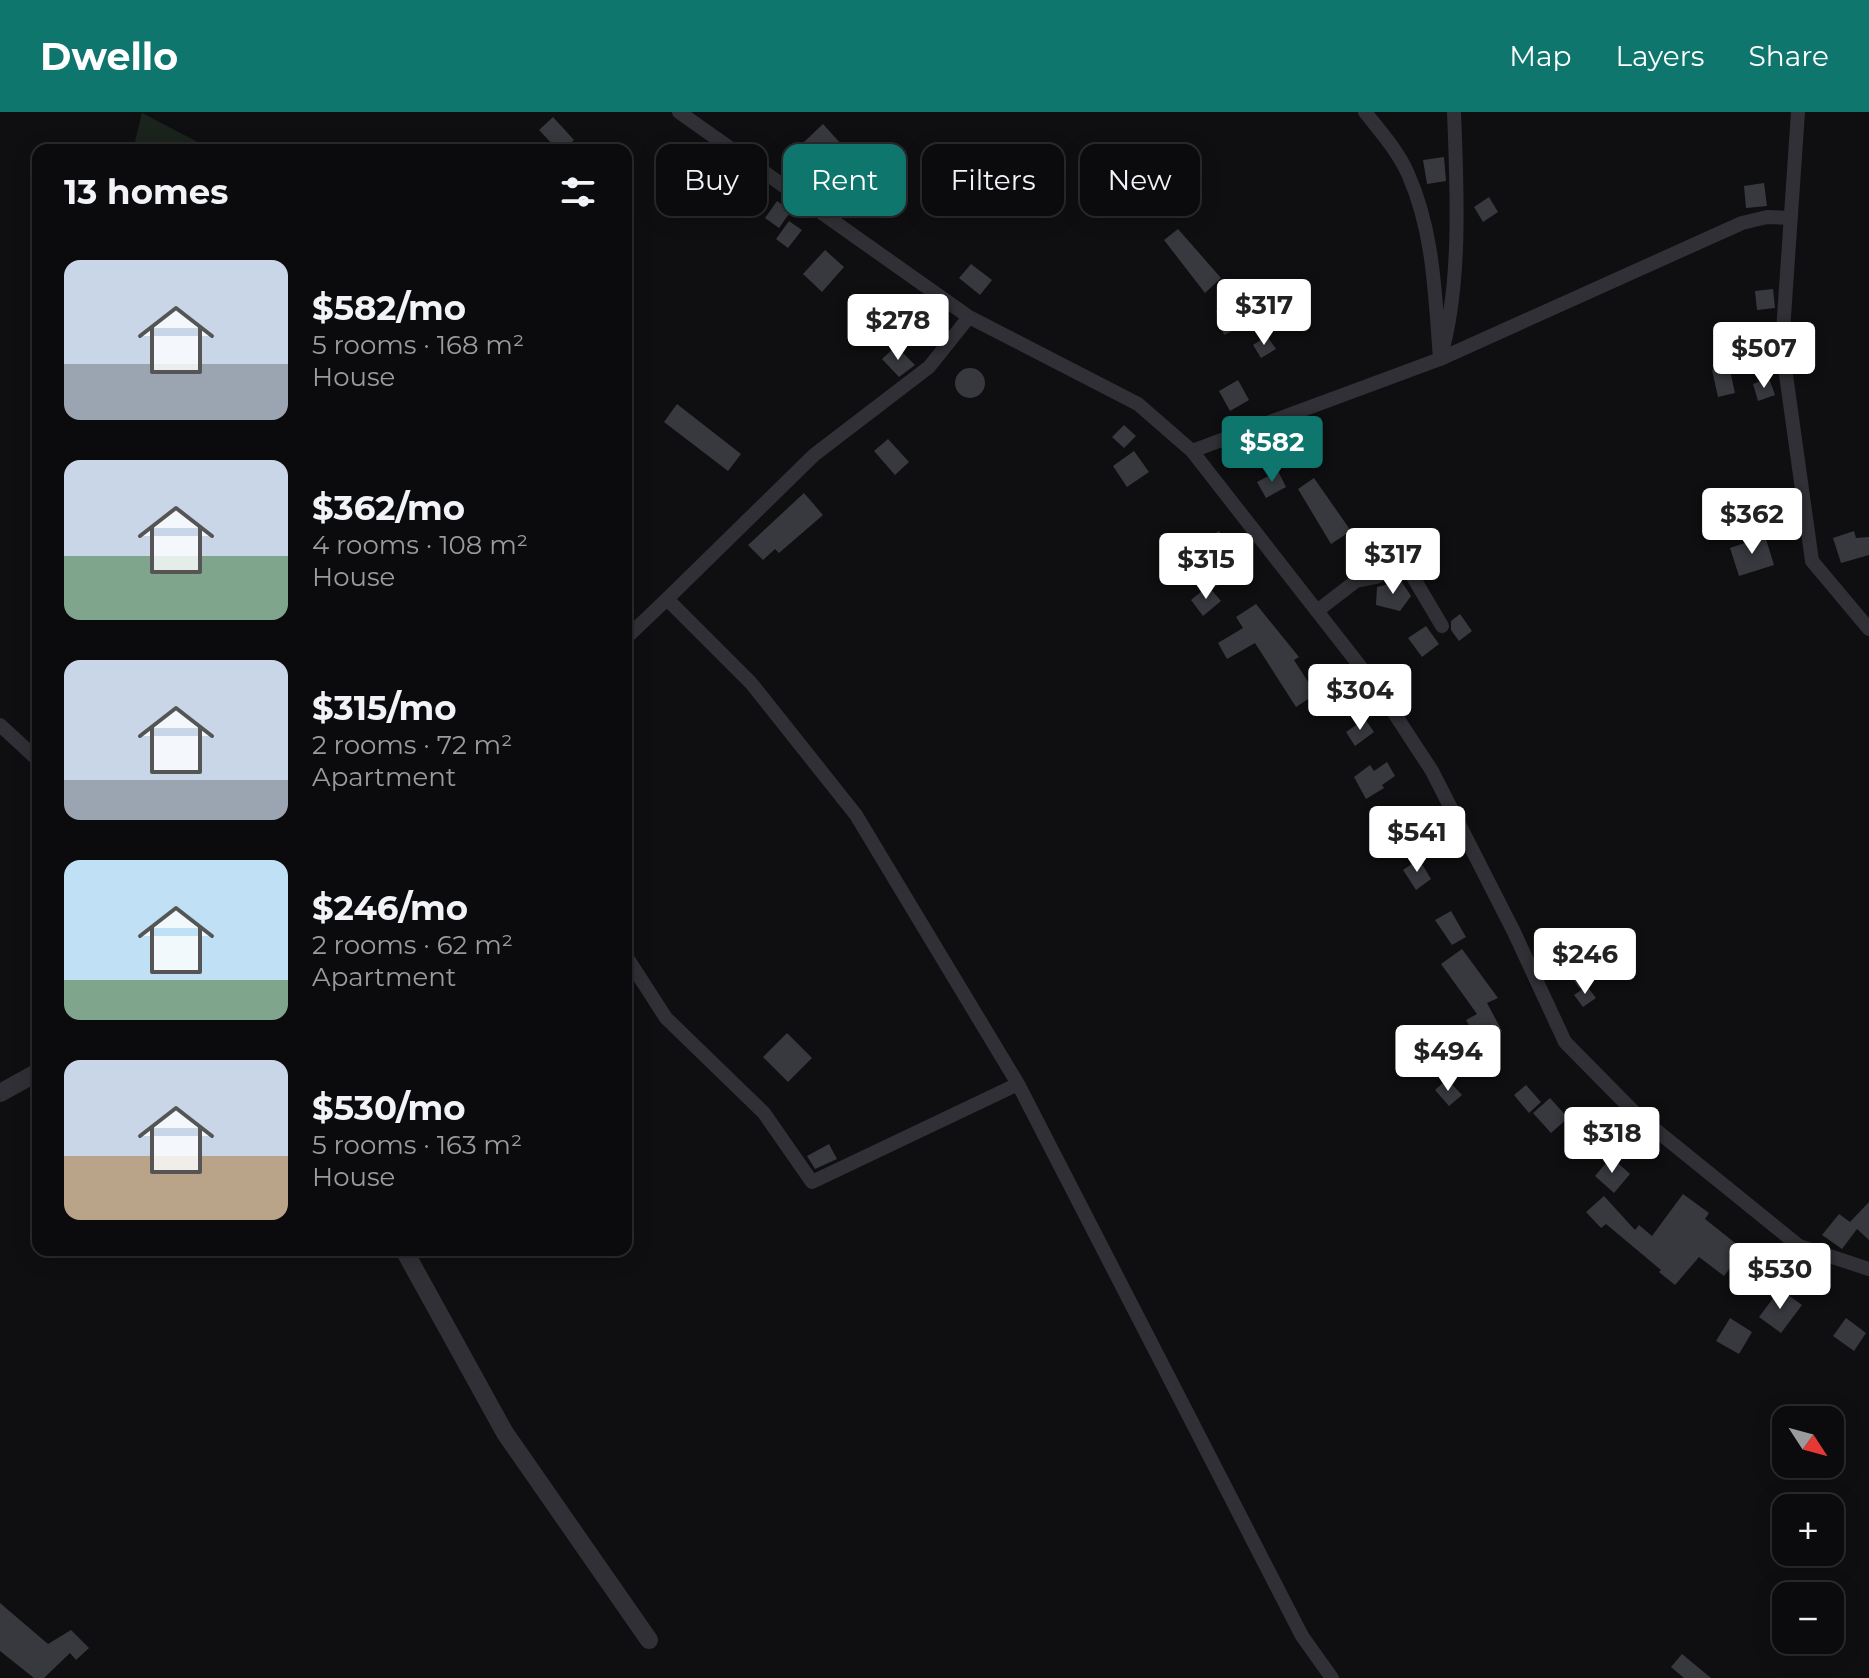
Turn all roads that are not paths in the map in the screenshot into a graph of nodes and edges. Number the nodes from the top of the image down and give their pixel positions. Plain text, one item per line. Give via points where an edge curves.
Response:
1 (679, 112) edge
2 (1365, 112) edge
3 (1454, 112) edge
4 (1798, 112) edge
5 (1791, 218) junction
6 (969, 317) junction
7 (1440, 359) junction
8 (1192, 451) junction
9 (667, 599) junction
10 (1317, 611) junction
11 (1442, 626) dead end
12 (1869, 629) edge
13 (632, 632) edge
14 (0, 725) edge
15 (32, 754) edge
16 (632, 965) edge
17 (32, 1075) edge
18 (1018, 1084) junction
19 (0, 1093) edge
20 (407, 1256) edge
21 (1869, 1269) edge
22 (649, 1640) dead end
23 (1332, 1678) edge

1 - 6 street
2 - 7 street via 1408,173 1421,214 1433,264
3 - 7 street via 1458,202 1450,326
4 - 5 street
5 - 7 street via 1742,223
5 - 12 street via 1782,346 1812,561
6 - 8 street via 1138,404
6 - 9 street via 929,367 814,455
7 - 8 street
8 - 10 street
9 - 13 street
9 - 18 street via 751,683 856,815
10 - 11 street via 1356,581 1376,577 1403,560
10 - 21 street via 1381,693 1432,771 1565,1042 1636,1114 1799,1246
14 - 15 street
16 - 18 street via 666,1018 764,1113 812,1182
17 - 19 street
18 - 23 street via 1302,1636
20 - 22 street via 505,1433

